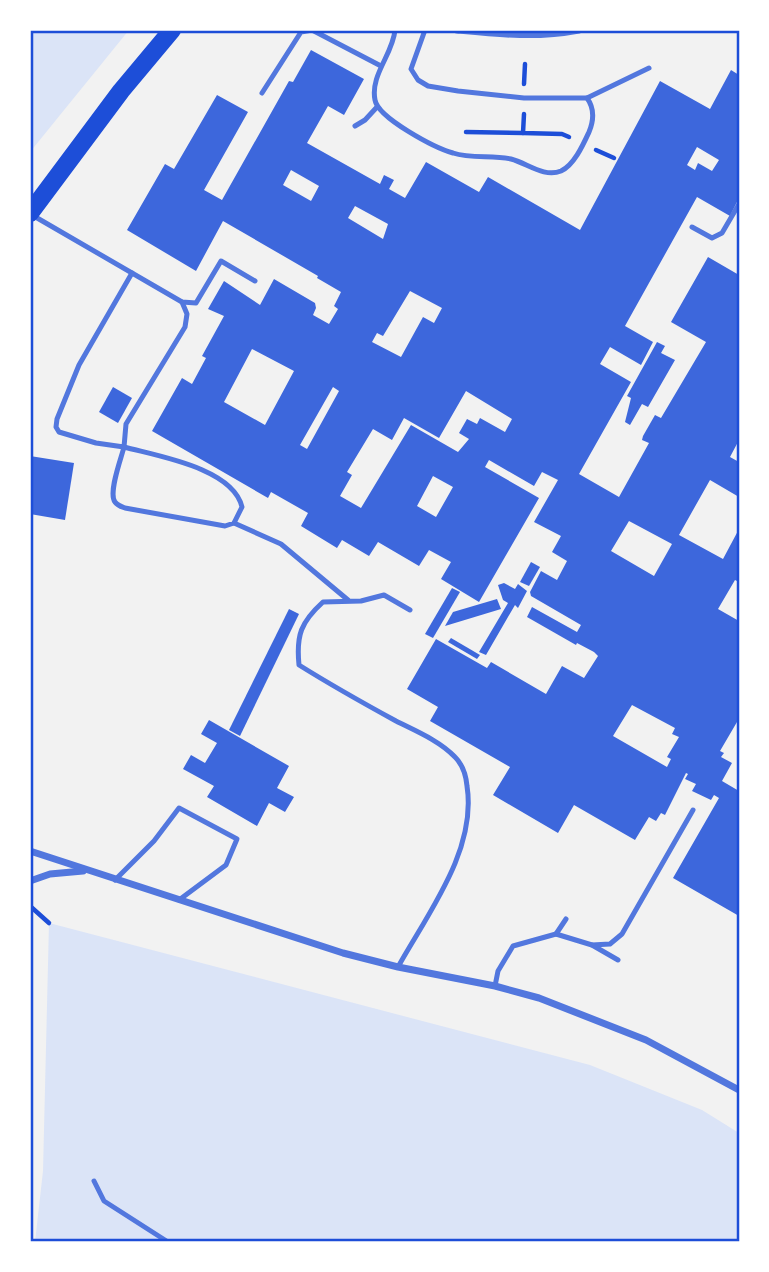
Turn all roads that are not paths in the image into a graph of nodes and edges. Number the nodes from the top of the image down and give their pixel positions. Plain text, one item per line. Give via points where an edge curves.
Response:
1 (172, 30) edge
2 (395, 30) edge
3 (425, 30) edge
4 (457, 30) edge
5 (579, 30) edge
6 (382, 66) junction
7 (649, 68) dead end
8 (262, 93) dead end
9 (587, 98) junction
10 (377, 107) junction
11 (355, 127) dead end
12 (739, 204) edge
13 (30, 214) edge
14 (692, 227) dead end
15 (132, 273) junction
16 (255, 281) dead end
17 (181, 302) junction
18 (124, 447) junction
19 (234, 523) junction
20 (348, 600) junction
21 (410, 610) dead end
22 (693, 810) dead end
23 (30, 851) edge
24 (87, 871) junction
25 (115, 880) junction
26 (30, 881) edge
27 (178, 900) junction
28 (566, 919) dead end
29 (556, 933) junction
30 (510, 937) dead end
31 (592, 945) junction
32 (513, 946) junction
33 (618, 960) dead end
34 (398, 967) junction
35 (495, 986) junction
36 (739, 1090) edge
37 (94, 1181) dead end
38 (168, 1242) edge

1 - 13 main road via 94,125
2 - 6 lane
3 - 9 lane via 411,69 428,86 524,98
4 - 5 street via 509,36
6 - 8 lane via 313,30 301,32
6 - 10 lane via 374,99
7 - 9 lane
9 - 10 lane via 593,122 583,144 561,171 546,173 498,156 453,153 394,122
10 - 11 lane
12 - 14 lane via 723,233 712,238
13 - 15 lane
15 - 17 lane
15 - 18 lane via 79,365 56,427 67,436
16 - 17 lane via 221,261 196,303
17 - 18 lane via 187,314 185,327 126,424
18 - 19 lane via 188,464 234,489 242,507
18 - 19 lane via 113,491 117,504 225,526
19 - 20 lane via 281,544
20 - 21 lane via 384,595
20 - 34 lane via 323,602 306,617 297,646 299,665 437,743 456,758 468,789 467,830 455,865
22 - 31 lane via 622,933 610,944
23 - 24 street
24 - 25 street
24 - 26 street
25 - 27 street
25 - 27 lane via 154,841 178,808 236,839 226,865
27 - 34 street
28 - 29 lane
29 - 31 lane
29 - 32 lane
30 - 32 lane
31 - 33 lane
32 - 35 lane
34 - 35 street
35 - 36 street via 539,998 646,1040
37 - 38 lane via 104,1201

